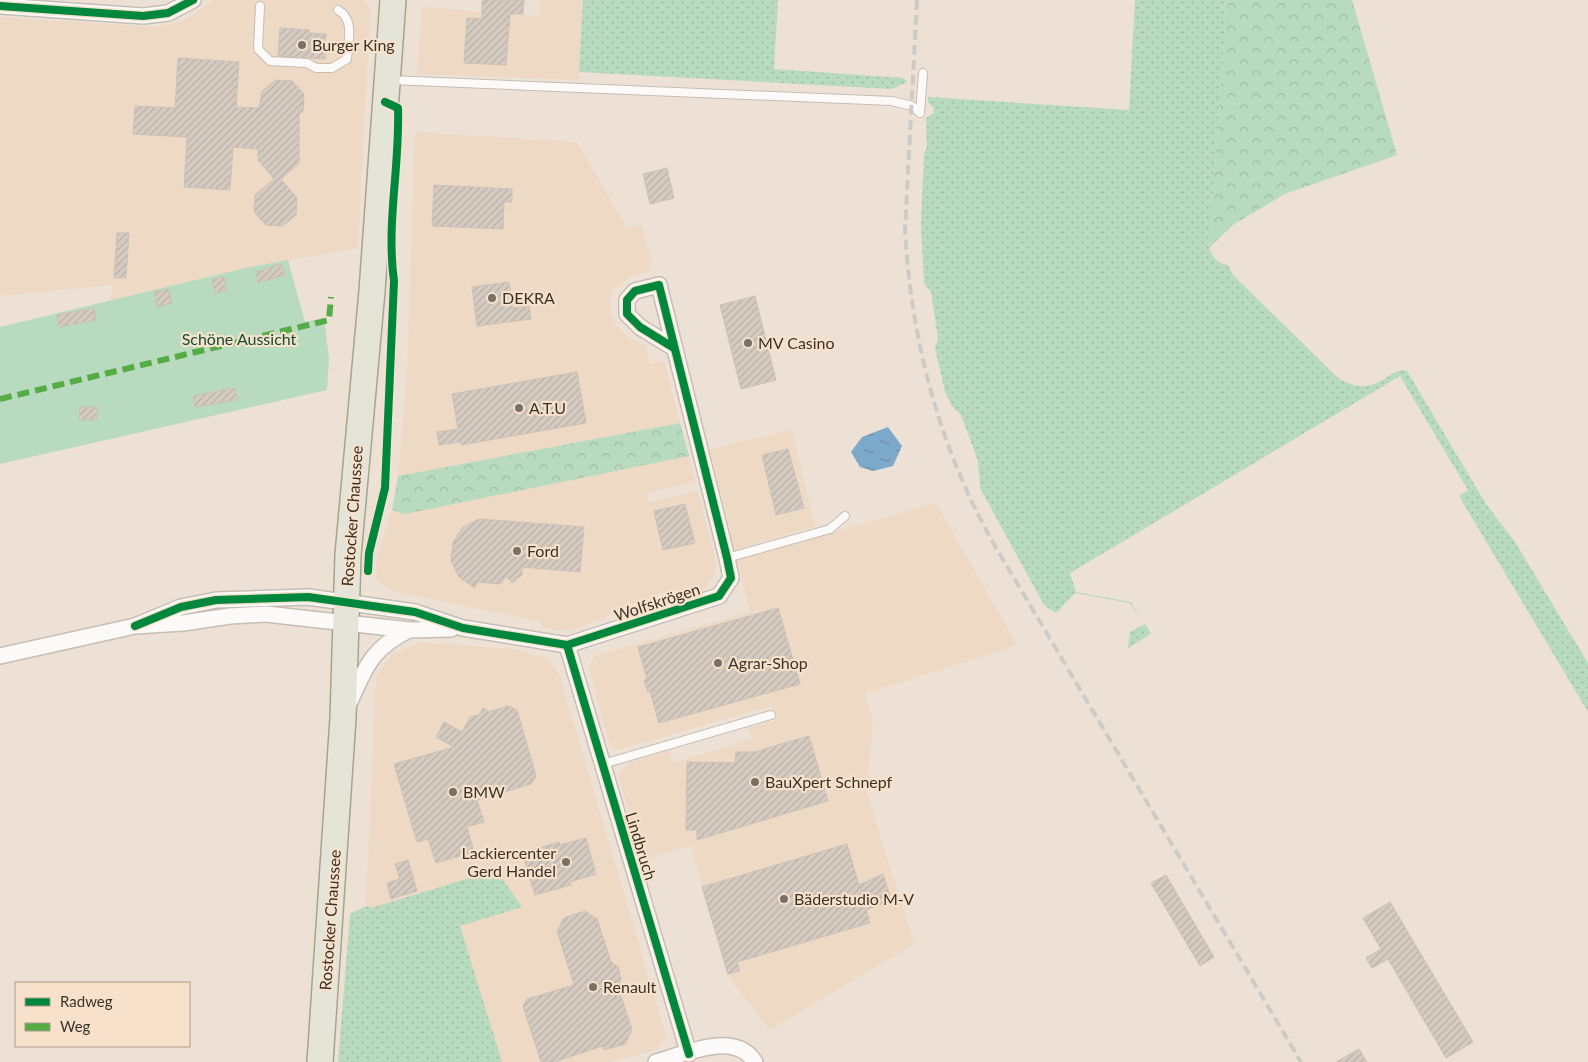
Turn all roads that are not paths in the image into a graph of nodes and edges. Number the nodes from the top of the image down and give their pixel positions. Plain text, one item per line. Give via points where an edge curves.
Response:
1 (193, 0) edge
2 (392, 0) edge
3 (0, 6) edge
4 (260, 6) dead end
5 (338, 10) dead end
6 (923, 73) dead end
7 (386, 80) junction
8 (674, 348) junction
9 (845, 516) dead end
10 (728, 558) junction
11 (346, 612) junction
12 (136, 626) junction
13 (463, 628) junction
14 (409, 630) junction
15 (567, 645) junction
16 (0, 656) edge
17 (771, 715) dead end
18 (343, 718) junction
19 (603, 764) junction
20 (689, 1054) junction
21 (320, 1062) edge
22 (656, 1062) edge
23 (755, 1062) edge

1 - 3 street via 168,13 144,16
2 - 7 main road, Rostocker Chaussee
4 - 5 lane via 258,49 270,61 308,63 316,68 332,68 347,59 349,21
6 - 7 lane via 920,114 912,106 892,101
7 - 11 main road, Rostocker Chaussee
8 - 8 street, Wolfskrögen via 659,285 635,291 627,300 627,314 640,327
8 - 10 street, Wolfskrögen
9 - 10 lane via 830,529
10 - 15 street, Wolfskrögen via 731,578 719,596
11 - 12 street via 230,616
11 - 12 street via 308,596 216,600 182,607
11 - 13 street, Wolfskrögen via 415,612
11 - 14 street, Wolfskrögen
11 - 18 main road, Rostocker Chaussee
12 - 16 street
13 - 14 street, Wolfskrögen
13 - 15 street, Wolfskrögen
14 - 18 street, Wolfskrögen via 391,638 366,665
15 - 19 street, Lindbruch
17 - 19 lane
18 - 21 main road, Rostocker Chaussee
19 - 20 street, Lindbruch
20 - 22 street
20 - 23 street via 731,1045 746,1050

